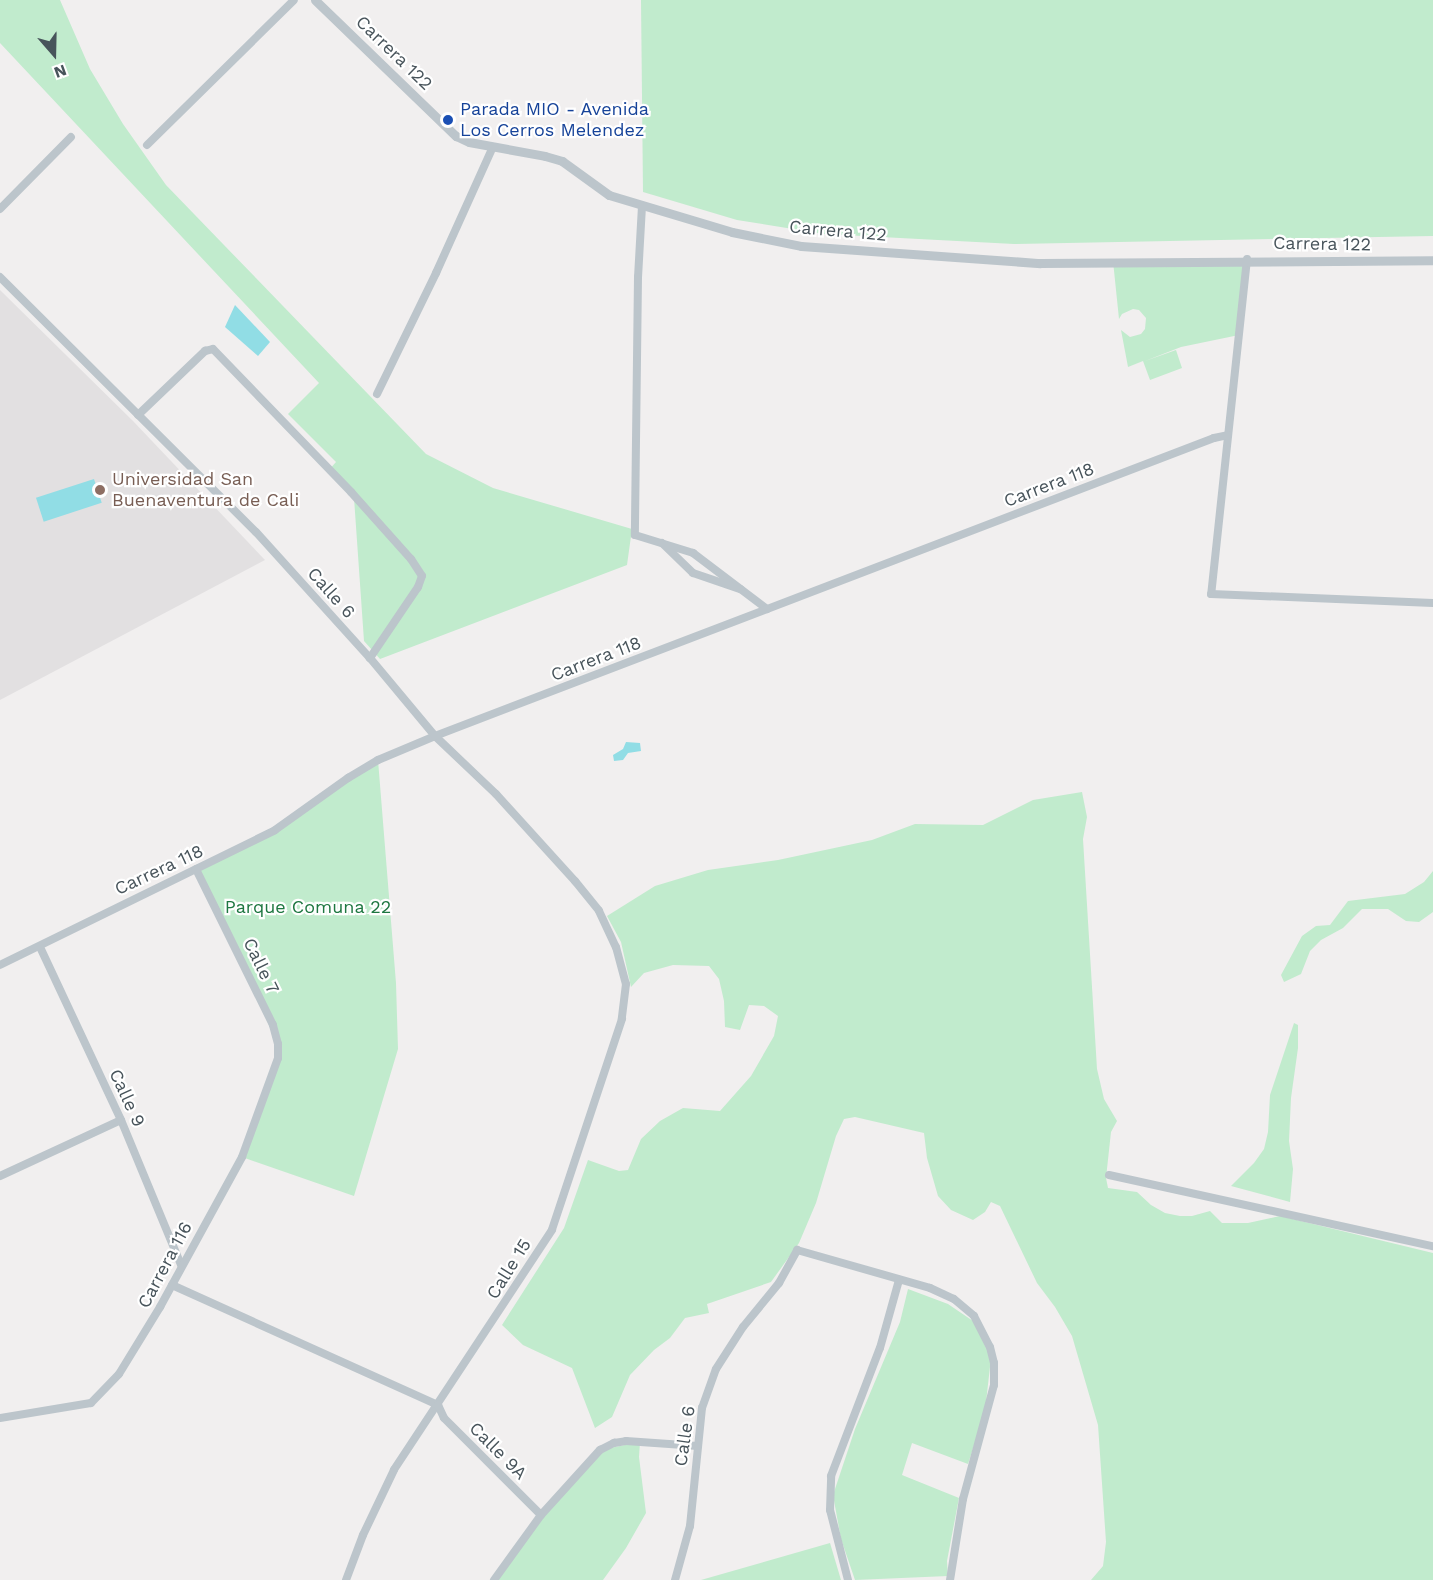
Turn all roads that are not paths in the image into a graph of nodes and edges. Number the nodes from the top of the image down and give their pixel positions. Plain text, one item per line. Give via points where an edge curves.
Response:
1 (294, 0) edge
2 (315, 0) edge
3 (71, 137) dead end
4 (147, 145) dead end
5 (493, 147) junction
6 (642, 206) junction
7 (0, 209) edge
8 (1247, 260) junction
9 (1433, 260) edge
10 (0, 277) edge
11 (377, 394) dead end
12 (138, 415) junction
13 (1228, 435) junction
14 (661, 542) junction
15 (747, 591) junction
16 (1433, 603) edge
17 (767, 609) junction
18 (370, 658) junction
19 (435, 736) junction
20 (196, 869) junction
21 (40, 946) junction
22 (616, 947) joint
23 (0, 965) edge
24 (278, 1044) joint
25 (121, 1120) junction
26 (1109, 1175) dead end
27 (0, 1176) edge
28 (1433, 1246) edge
29 (181, 1265) junction
30 (899, 1280) junction
31 (172, 1285) junction
32 (438, 1405) junction
33 (0, 1418) edge
34 (698, 1446) junction
35 (541, 1515) junction
36 (346, 1580) edge
37 (494, 1580) edge
38 (675, 1580) edge
39 (848, 1580) edge
40 (950, 1580) edge

1 - 4 street
2 - 5 street, Carrera 122 via 456,136
3 - 7 street
5 - 6 street, Carrera 122 via 562,161 609,195
5 - 11 street
6 - 8 street, Carrera 122 via 732,232 801,246 1040,263
6 - 14 street via 635,536
8 - 9 street, Carrera 122
8 - 13 street
10 - 12 street, Calle 6
12 - 18 street, Calle 6 via 256,532
12 - 18 street via 205,351 213,349 351,492 411,558 422,576
13 - 16 street via 1211,594
13 - 17 street, Carrera 118
14 - 15 street via 693,553
14 - 15 street via 693,573
15 - 17 street
17 - 19 street, Carrera 118
18 - 19 street, Calle 6
19 - 20 street, Carrera 118 via 378,760 275,830
19 - 22 street, Calle 6 via 496,794 575,881 599,911
20 - 21 street, Carrera 118
20 - 24 street, Calle 7 via 273,1025
21 - 23 street, Carrera 118
21 - 25 street, Calle 9
22 - 32 street, Calle 15 via 626,984 622,1019 552,1230
24 - 29 street, Carrera 116 via 278,1058 242,1156
25 - 27 street
25 - 29 street, Calle 9
26 - 28 street
29 - 31 street, Carrera 116
30 - 34 street, Calle 6 via 797,1250 779,1283 743,1327 716,1369 702,1408
30 - 39 street via 880,1348 831,1476 830,1510
30 - 40 street via 954,1299 974,1316 994,1363 994,1385 963,1499
31 - 32 street
31 - 33 street, Carrera 116 via 119,1374 91,1403
32 - 35 street, Calle 9A via 444,1418
32 - 36 street, Calle 15 via 394,1470
34 - 35 street via 626,1440 614,1443 600,1450
34 - 38 street, Calle 6 via 690,1526
35 - 37 street

